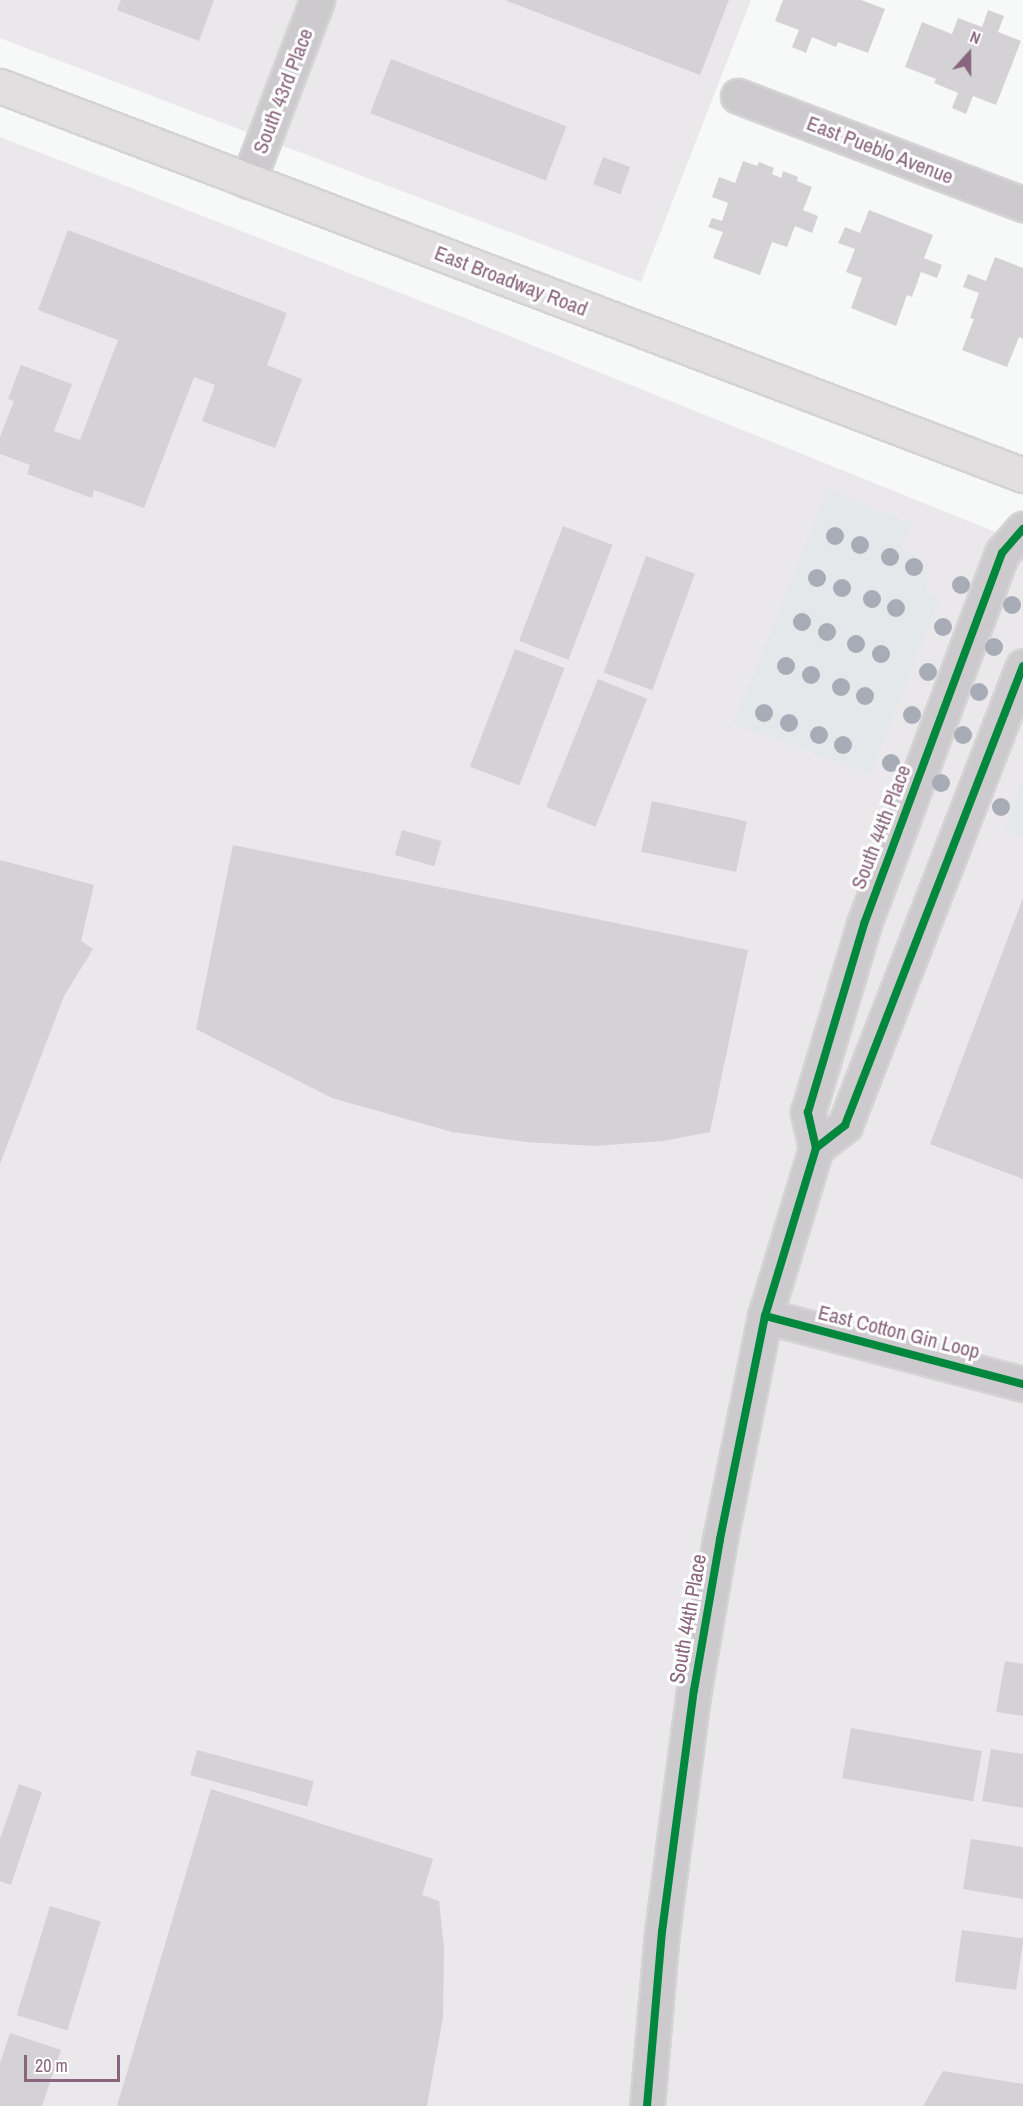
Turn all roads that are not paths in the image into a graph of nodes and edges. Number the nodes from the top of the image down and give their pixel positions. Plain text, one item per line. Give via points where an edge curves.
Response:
1 (317, 0) edge
2 (0, 86) edge
3 (738, 96) dead end
4 (248, 181) junction
5 (1023, 204) edge
6 (1023, 475) edge
7 (1023, 529) edge
8 (1023, 666) edge
9 (816, 1148) junction
10 (765, 1316) junction
11 (1023, 1384) edge
12 (647, 2106) edge

1 - 4 street, South 43rd Place
2 - 4 main road, East Broadway Road
3 - 5 street, East Pueblo Avenue
4 - 6 main road, East Broadway Road
7 - 9 street, South 44th Place via 1002,553 864,924 808,1112
8 - 9 street via 845,1125
9 - 10 street, South 44th Place
10 - 11 street, East Cotton Gin Loop
10 - 12 street, South 44th Place via 694,1690 662,1932

